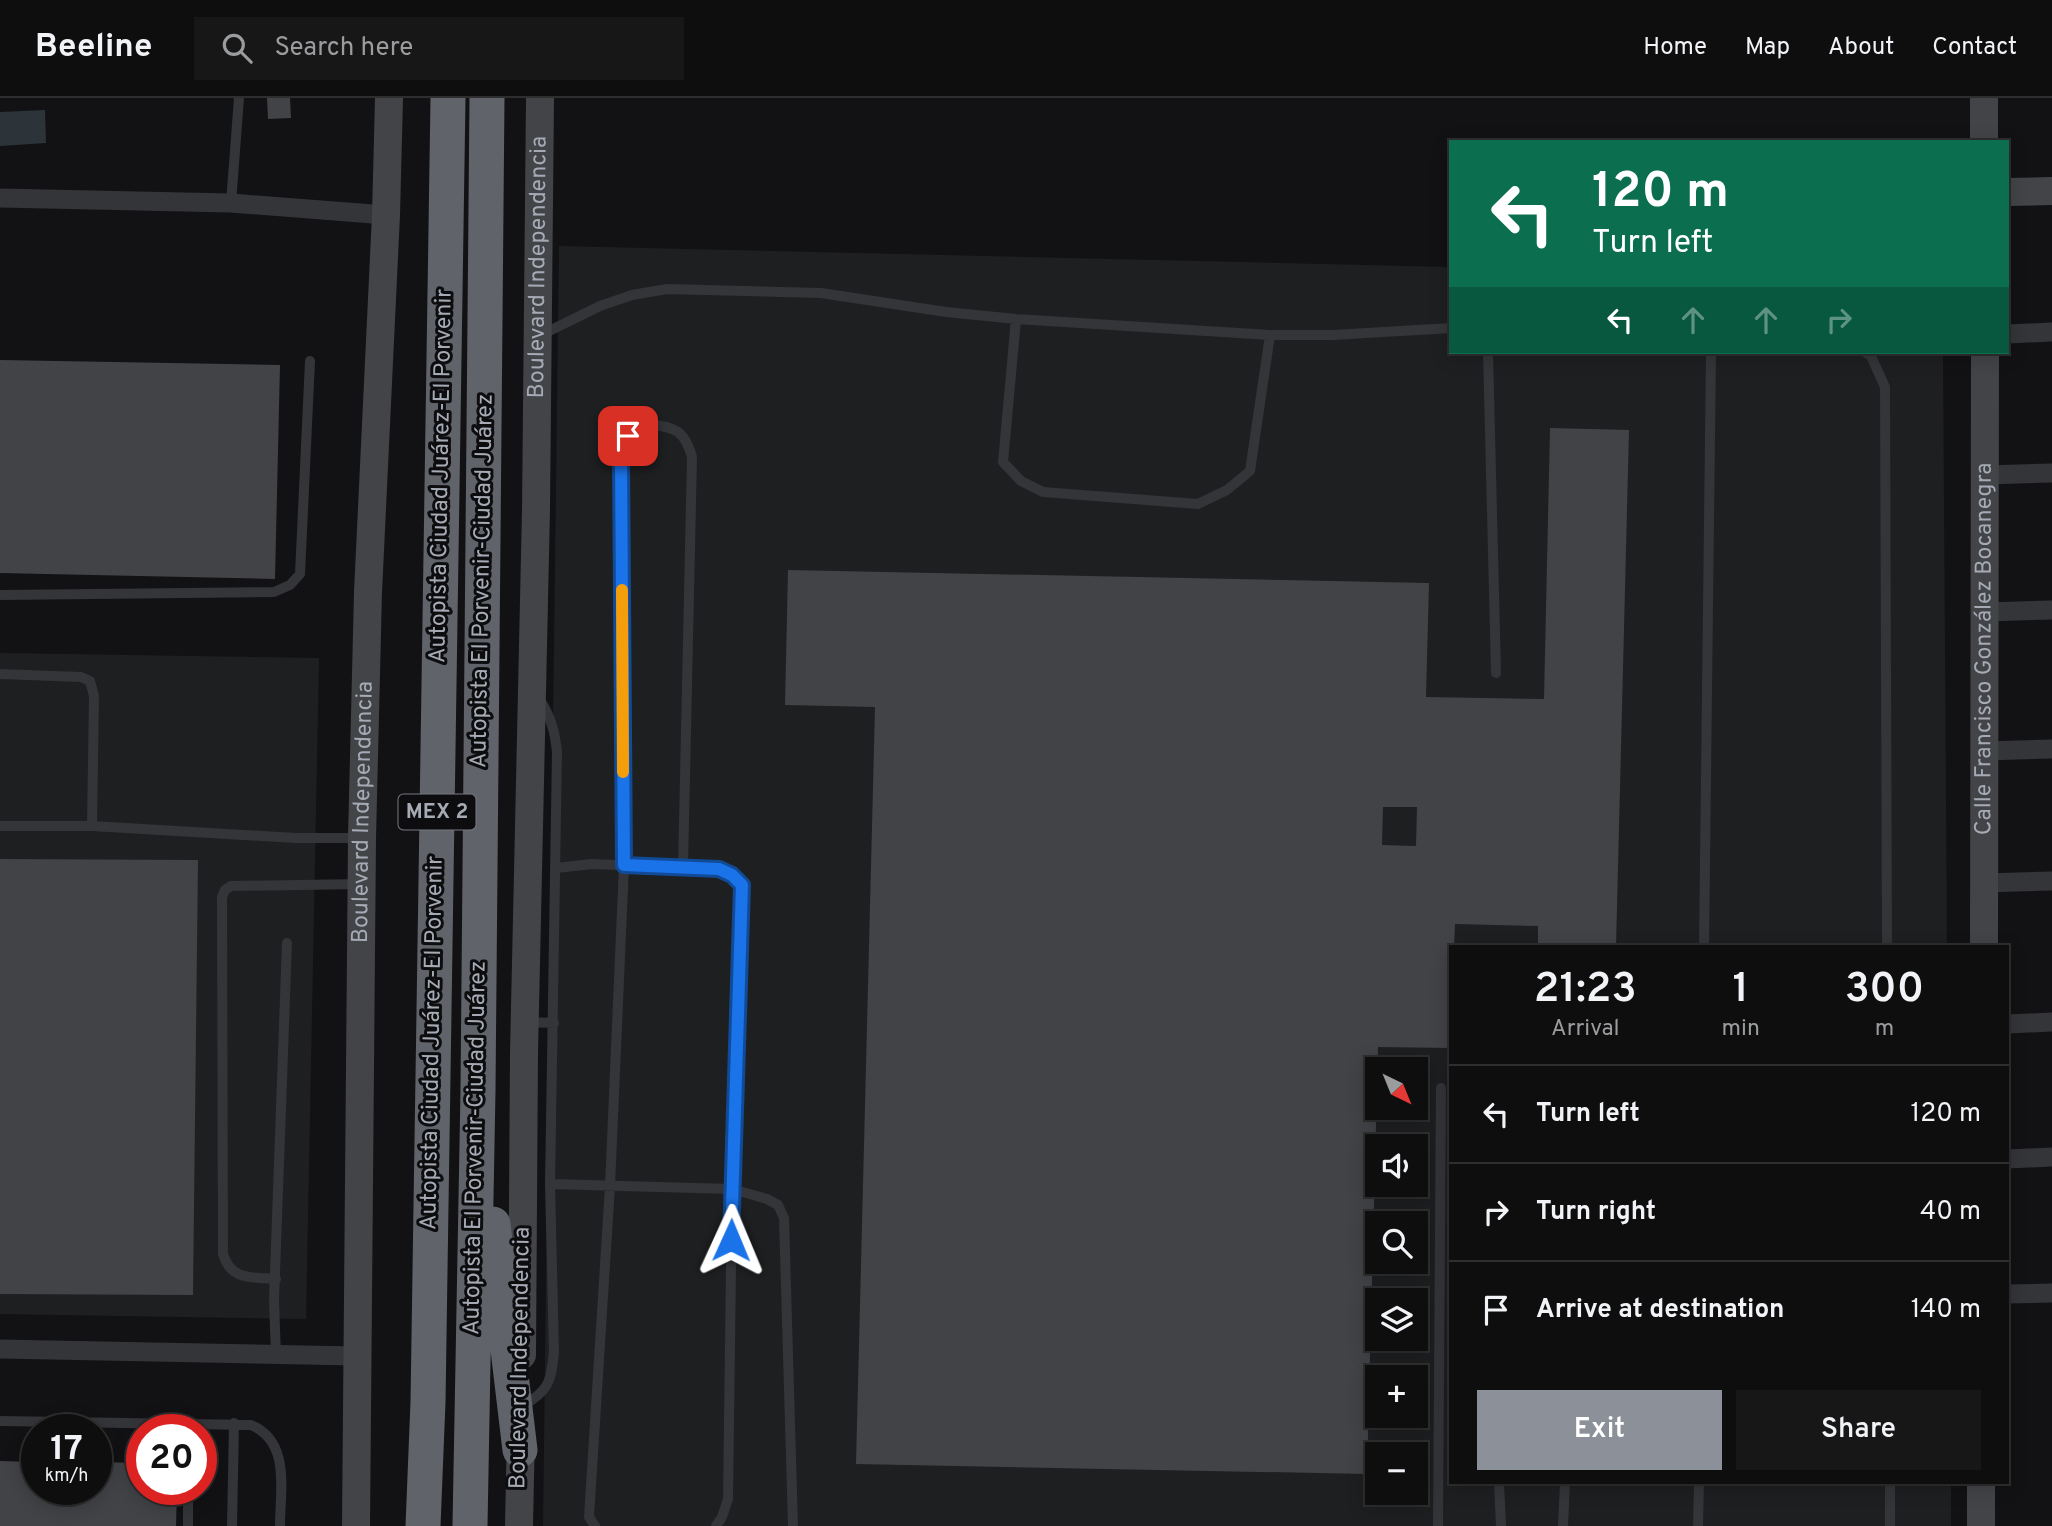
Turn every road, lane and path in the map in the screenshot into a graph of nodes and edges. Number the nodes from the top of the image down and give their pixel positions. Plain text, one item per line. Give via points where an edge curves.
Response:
1 (239, 98) edge
2 (389, 98) edge
3 (448, 98) edge
4 (487, 98) edge
5 (540, 98) edge
6 (1984, 98) edge
7 (1984, 140) edge
8 (2052, 191) edge
9 (2009, 192) edge
10 (0, 198) edge
11 (231, 203) junction
12 (386, 215) junction
13 (1016, 319) junction
14 (1449, 328) edge
15 (2052, 332) edge
16 (2009, 334) edge
17 (1270, 335) junction
18 (537, 337) junction
19 (1488, 354) edge
20 (1710, 354) edge
21 (1868, 354) edge
22 (1985, 354) edge
23 (310, 360) dead end
24 (2052, 472) edge
25 (1986, 475) junction
26 (0, 595) edge
27 (2052, 610) edge
28 (1984, 612) junction
29 (1496, 673) dead end
30 (0, 674) edge
31 (533, 688) junction
32 (2052, 749) edge
33 (1985, 751) junction
34 (0, 826) edge
35 (92, 826) junction
36 (362, 838) junction
37 (624, 865) junction
38 (556, 868) junction
39 (683, 868) junction
40 (2052, 881) edge
41 (1984, 883) junction
42 (363, 884) junction
43 (288, 943) dead end
44 (1704, 945) edge
45 (1887, 945) edge
46 (1984, 945) edge
47 (525, 1022) junction
48 (2052, 1022) edge
49 (554, 1023) junction
50 (2009, 1024) edge
51 (1441, 1088) dead end
52 (478, 1090) junction
53 (2052, 1157) edge
54 (2009, 1158) edge
55 (550, 1184) junction
56 (610, 1186) junction
57 (732, 1189) junction
58 (276, 1279) junction
59 (2052, 1293) edge
60 (2009, 1294) edge
61 (1445, 1302) edge
62 (0, 1349) edge
63 (276, 1356) junction
64 (356, 1356) junction
65 (522, 1406) junction
66 (0, 1421) edge
67 (234, 1423) junction
68 (217, 1424) edge
69 (126, 1425) edge
70 (520, 1450) junction
71 (1499, 1484) edge
72 (1565, 1484) edge
73 (1699, 1484) edge
74 (1890, 1484) edge
75 (1981, 1484) edge
76 (188, 1505) edge
77 (188, 1526) edge
78 (232, 1526) edge
79 (279, 1526) edge
80 (356, 1526) edge
81 (423, 1526) edge
82 (470, 1526) edge
83 (519, 1526) edge
84 (595, 1526) edge
85 (716, 1526) edge
86 (793, 1526) edge
87 (1438, 1526) edge
88 (1501, 1526) edge
89 (1563, 1526) edge
90 (1698, 1526) edge
91 (1890, 1526) edge
92 (1981, 1526) edge

1 - 11 lane
2 - 12 main road, Boulevard Independencia
3 - 81 highway, Autopista Ciudad Juárez-El Porvenir / MEX 2
4 - 52 highway, Autopista El Porvenir-Ciudad Juárez / MEX 2
5 - 18 main road, Boulevard Independencia
6 - 7 main road
8 - 9 main road
10 - 11 street
11 - 12 street
12 - 36 main road, Boulevard Independencia via 368,578
13 - 17 lane
13 - 17 lane via 1003,462 1021,481 1043,492 1198,504 1227,490 1250,471
13 - 18 lane via 821,293 667,289 600,306
14 - 17 lane
15 - 16 street
18 - 31 main road, Boulevard Independencia
19 - 29 lane
20 - 44 lane
21 - 45 lane via 1885,387
22 - 25 main road, Calle Francisco González Bocanegra
23 - 26 lane via 300,573 290,585 274,592
24 - 25 street
25 - 28 main road, Calle Francisco González Bocanegra
27 - 28 street
28 - 33 main road, Calle Francisco González Bocanegra
30 - 35 lane via 90,681 94,696
31 - 38 lane via 550,715 555,734
31 - 47 main road, Boulevard Independencia
32 - 33 street
33 - 41 main road, Calle Francisco González Bocanegra
34 - 35 lane
35 - 36 lane
36 - 42 main road, Boulevard Independencia
37 - 38 lane
37 - 39 lane
37 - 39 lane via 621,460 628,436 642,423 676,428 687,440 692,457
37 - 56 lane
38 - 49 lane
39 - 57 lane via 719,869 742,885
40 - 41 street
41 - 46 main road, Calle Francisco González Bocanegra
42 - 58 lane via 231,886 222,897 223,1254 235,1273
42 - 64 main road, Boulevard Independencia
43 - 58 lane
47 - 49 lane
47 - 65 main road, Boulevard Independencia
48 - 50 street
49 - 55 lane
51 - 61 lane
52 - 70 highway
52 - 82 highway, Autopista El Porvenir-Ciudad Juárez / MEX 2
53 - 54 street
55 - 56 lane
55 - 65 lane via 553,1363 547,1388
56 - 57 lane
56 - 84 lane via 589,1517
57 - 85 lane via 728,1500
57 - 86 lane via 778,1205 784,1218
58 - 63 lane
59 - 60 street
61 - 87 lane
62 - 63 street
63 - 64 street
64 - 80 main road, Boulevard Independencia
65 - 70 main road, Boulevard Independencia
66 - 69 lane
67 - 68 lane
67 - 78 lane
67 - 79 lane via 261,1429 280,1455
70 - 83 main road, Boulevard Independencia
71 - 88 lane
72 - 89 lane
73 - 90 lane
74 - 91 lane
75 - 92 main road
76 - 77 lane

